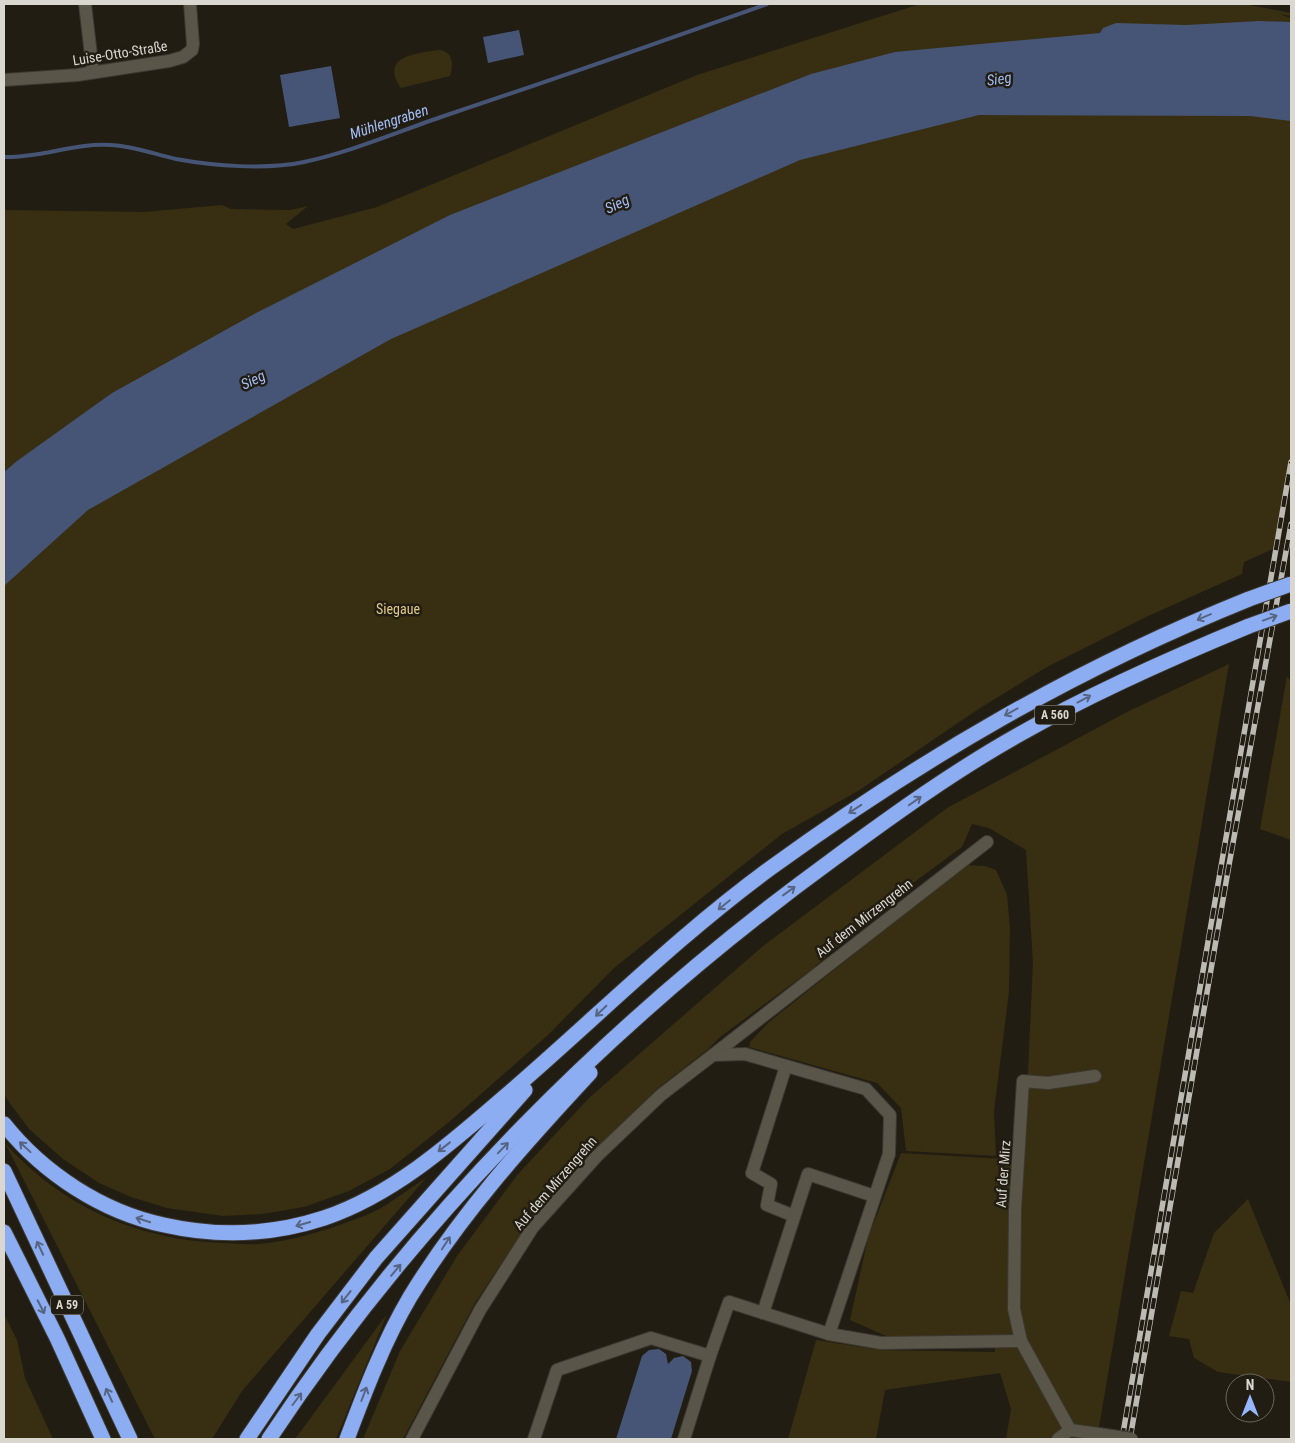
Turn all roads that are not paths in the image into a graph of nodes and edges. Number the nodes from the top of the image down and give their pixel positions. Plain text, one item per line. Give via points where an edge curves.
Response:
1 (85, 4) edge
2 (190, 4) edge
3 (93, 72) junction
4 (4, 80) edge
5 (1291, 584) edge
6 (1291, 611) edge
7 (987, 842) dead end
8 (670, 987) junction
9 (562, 1048) junction
10 (712, 1055) junction
11 (786, 1066) junction
12 (1094, 1076) dead end
13 (4, 1124) edge
14 (4, 1171) edge
15 (874, 1196) junction
16 (794, 1216) junction
17 (4, 1232) edge
18 (763, 1313) junction
19 (829, 1334) junction
20 (1021, 1341) junction
21 (710, 1356) junction
22 (1070, 1430) junction
23 (103, 1439) edge
24 (130, 1439) edge
25 (247, 1439) edge
26 (270, 1439) edge
27 (347, 1439) edge
28 (412, 1439) edge
29 (534, 1439) edge
30 (684, 1439) edge
31 (1058, 1439) edge
32 (1132, 1439) edge

1 - 3 street
2 - 3 street, Luise-Otto-Straße via 194,44 184,57
3 - 4 street, Luise-Otto-Straße
5 -> 9 highway, A 560, bridge via 1153,640 1060,685 968,736 824,829 718,909 624,989
8 -> 6 highway, A 560, bridge via 771,904 945,780 1018,735 1170,658
7 - 10 street, Auf dem Mirzengrehn
26 -> 8 highway via 377,1292 468,1185 566,1083
27 -> 8 highway via 368,1385 410,1298 454,1230 505,1167
9 -> 13 highway via 474,1124 387,1188 328,1217 296,1227 267,1231 180,1229 128,1215 70,1184 30,1152
9 -> 25 highway via 376,1258 318,1334
10 - 11 street via 745,1054
10 - 28 street, Auf dem Mirzengrehn via 639,1115 533,1227 480,1310
11 - 15 street via 866,1089 890,1115 889,1154
11 - 16 street via 752,1173 771,1184 767,1205
12 - 20 street, Auf der Mirz via 1048,1083 1023,1081 1015,1210 1014,1309
24 -> 14 highway, A 59
15 - 16 street via 808,1174
15 - 19 street
16 - 18 street
17 -> 23 highway, A 59
18 - 19 street
18 - 21 street via 729,1302
19 - 20 street via 881,1343
20 - 22 street, Auf der Mirz
21 - 29 street via 651,1338 557,1370
21 - 30 street
22 - 31 street
22 - 32 street, bridge

